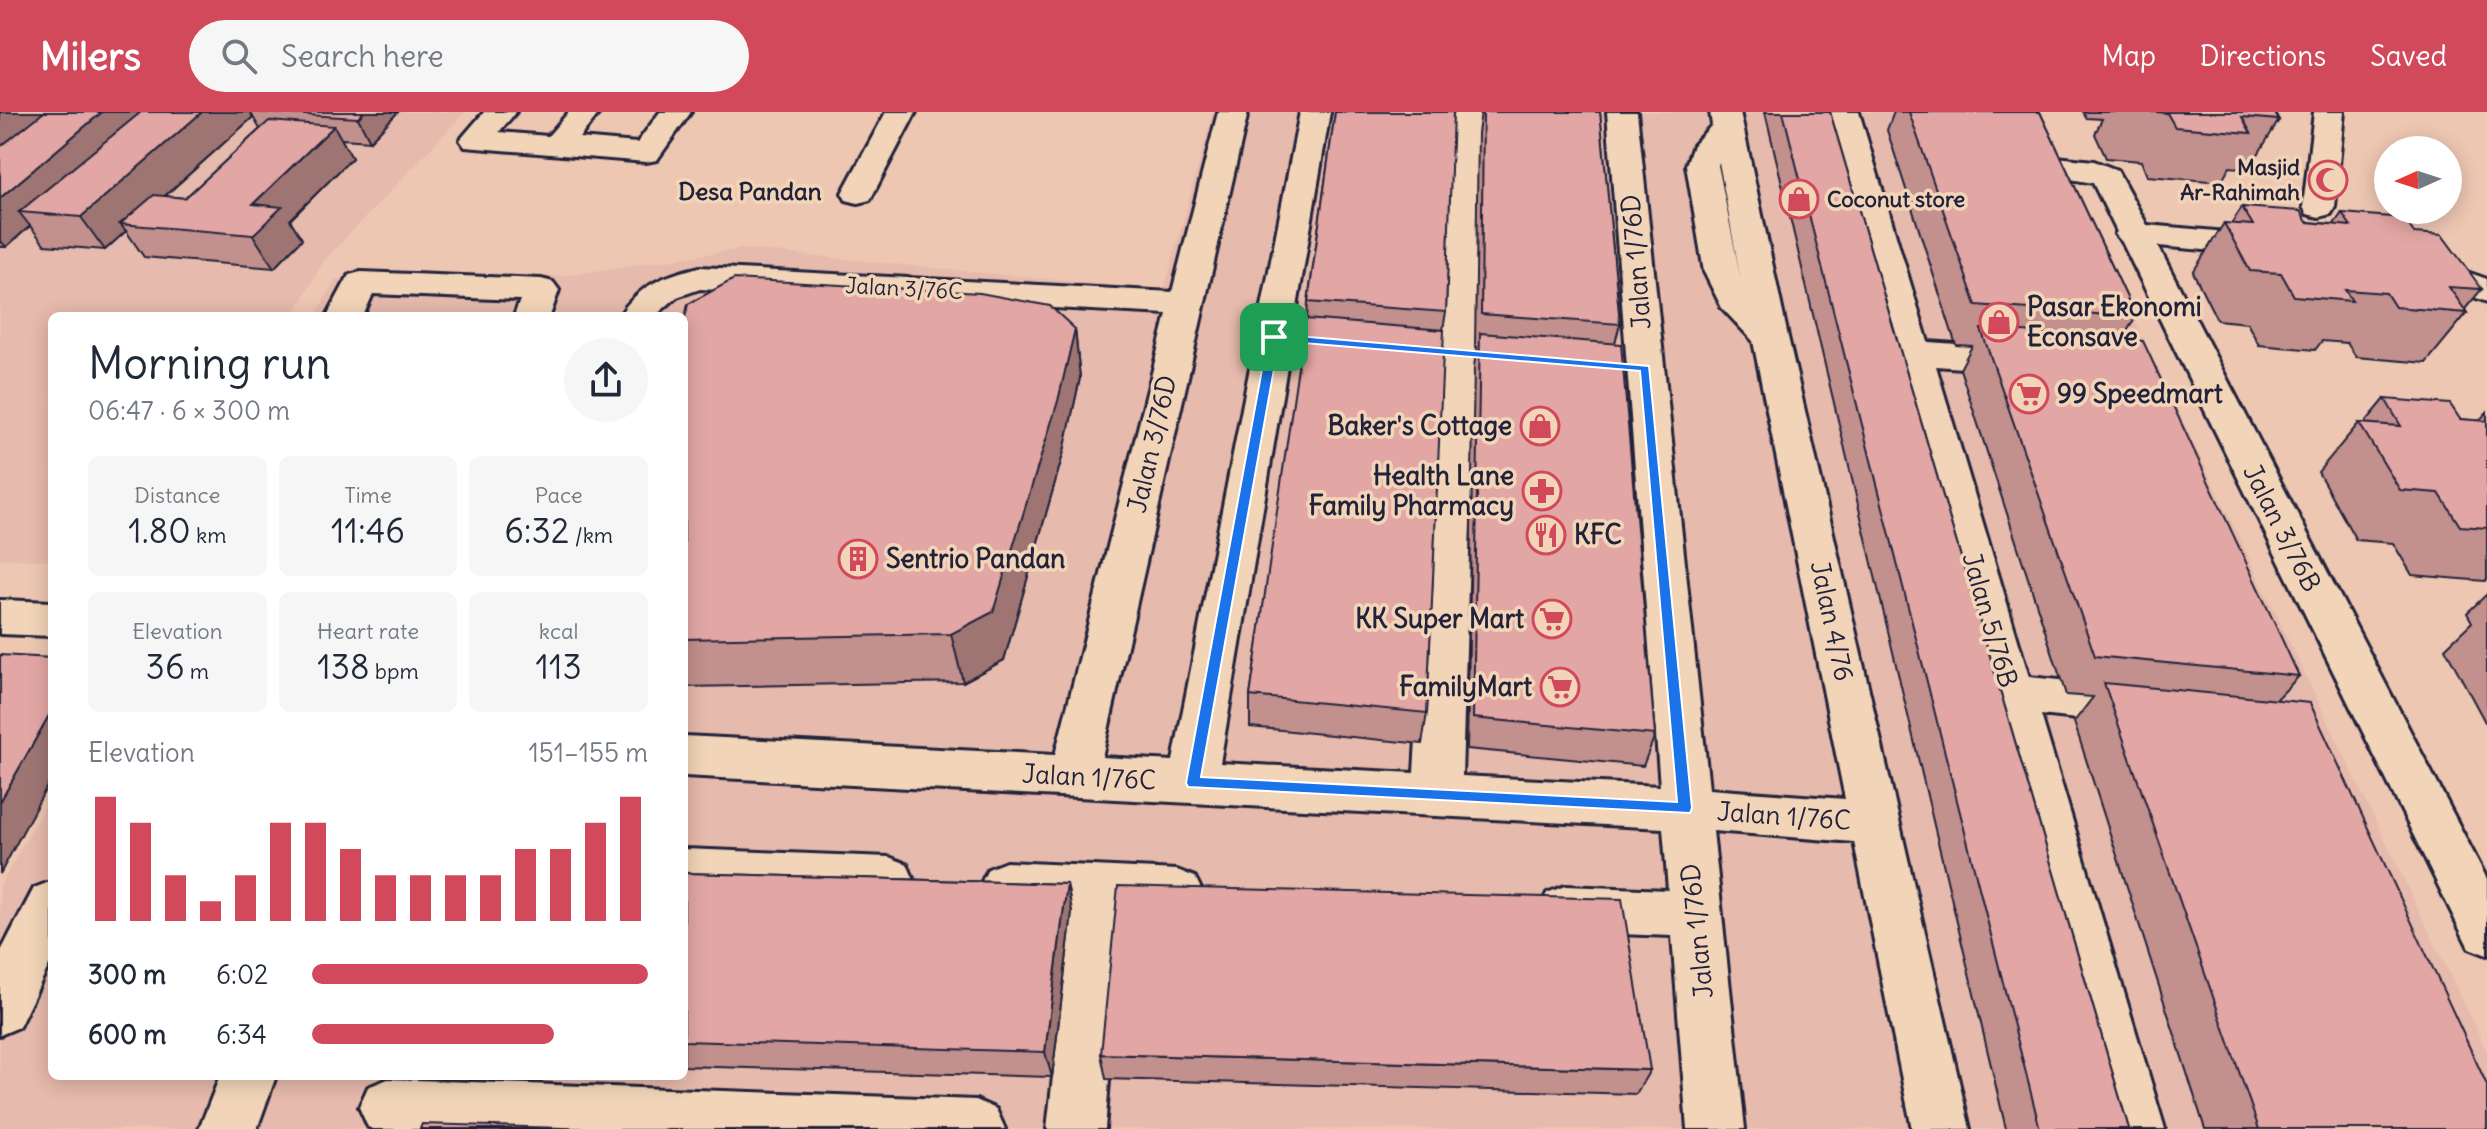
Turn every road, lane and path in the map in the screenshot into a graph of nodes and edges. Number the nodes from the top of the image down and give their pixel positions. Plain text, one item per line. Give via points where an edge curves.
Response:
1 (501, 112) edge
2 (585, 112) edge
3 (676, 112) edge
4 (901, 112) edge
5 (1233, 112) edge
6 (2329, 112) edge
7 (1325, 114) edge
8 (1726, 119) edge
9 (1857, 119) edge
10 (1468, 121) edge
11 (1613, 127) edge
12 (556, 146) junction
13 (858, 193) dead end
14 (2319, 207) dead end
15 (2066, 209) edge
16 (2132, 234) junction
17 (2304, 249) edge
18 (2396, 259) edge
19 (2487, 291) edge
20 (1186, 304) junction
21 (347, 312) edge
22 (533, 312) edge
23 (640, 312) edge
24 (1913, 353) junction
25 (2063, 363) edge
26 (0, 617) edge
27 (48, 619) edge
28 (2012, 694) junction
29 (2186, 712) edge
30 (688, 756) edge
31 (1074, 776) junction
32 (1193, 783) junction
33 (1437, 796) junction
34 (1685, 808) junction
35 (1877, 823) junction
36 (688, 871) edge
37 (1100, 889) junction
38 (1225, 895) edge
39 (1523, 907) edge
40 (48, 912) edge
41 (1695, 914) junction
42 (2487, 931) edge
43 (0, 1009) edge
44 (246, 1080) edge
45 (389, 1104) edge
46 (228, 1129) edge
47 (976, 1129) edge
48 (1076, 1129) edge
49 (1716, 1129) edge
50 (1941, 1129) edge
51 (2136, 1129) edge

1 - 12 street via 476,140
2 - 12 street
3 - 12 street via 646,153
4 - 13 street
5 - 20 street, Jalan 3/76D
6 - 14 street
7 - 32 street via 1289,339
8 - 35 street, Jalan 4/76 via 1702,165 1721,272 1735,303 1770,337
9 - 24 street, Jalan 5/76B
10 - 33 street
11 - 34 street, Jalan 1/76D via 1630,367
15 - 16 street, Jalan 3/76B via 2040,150 2106,177
16 - 17 street
16 - 42 street, Jalan 3/76B
18 - 19 street
20 - 23 street, Jalan 3/76C via 700,278 673,283
20 - 31 street, Jalan 3/76D
21 - 22 street via 361,283 541,290
24 - 25 street
24 - 28 street, Jalan 5/76B
26 - 27 street
28 - 29 street
28 - 51 street, Jalan 5/76B
30 - 31 street, Jalan 1/76C
31 - 32 street, Jalan 1/76C
32 - 33 street, Jalan 1/76C
33 - 34 street, Jalan 1/76C
34 - 35 street, Jalan 1/76C
34 - 41 street, Jalan 1/76D
35 - 50 street, Jalan 4/76
36 - 37 street
37 - 38 street
37 - 48 street
39 - 41 street
40 - 43 street
41 - 49 street, Jalan 1/76D
44 - 46 street
45 - 47 street

